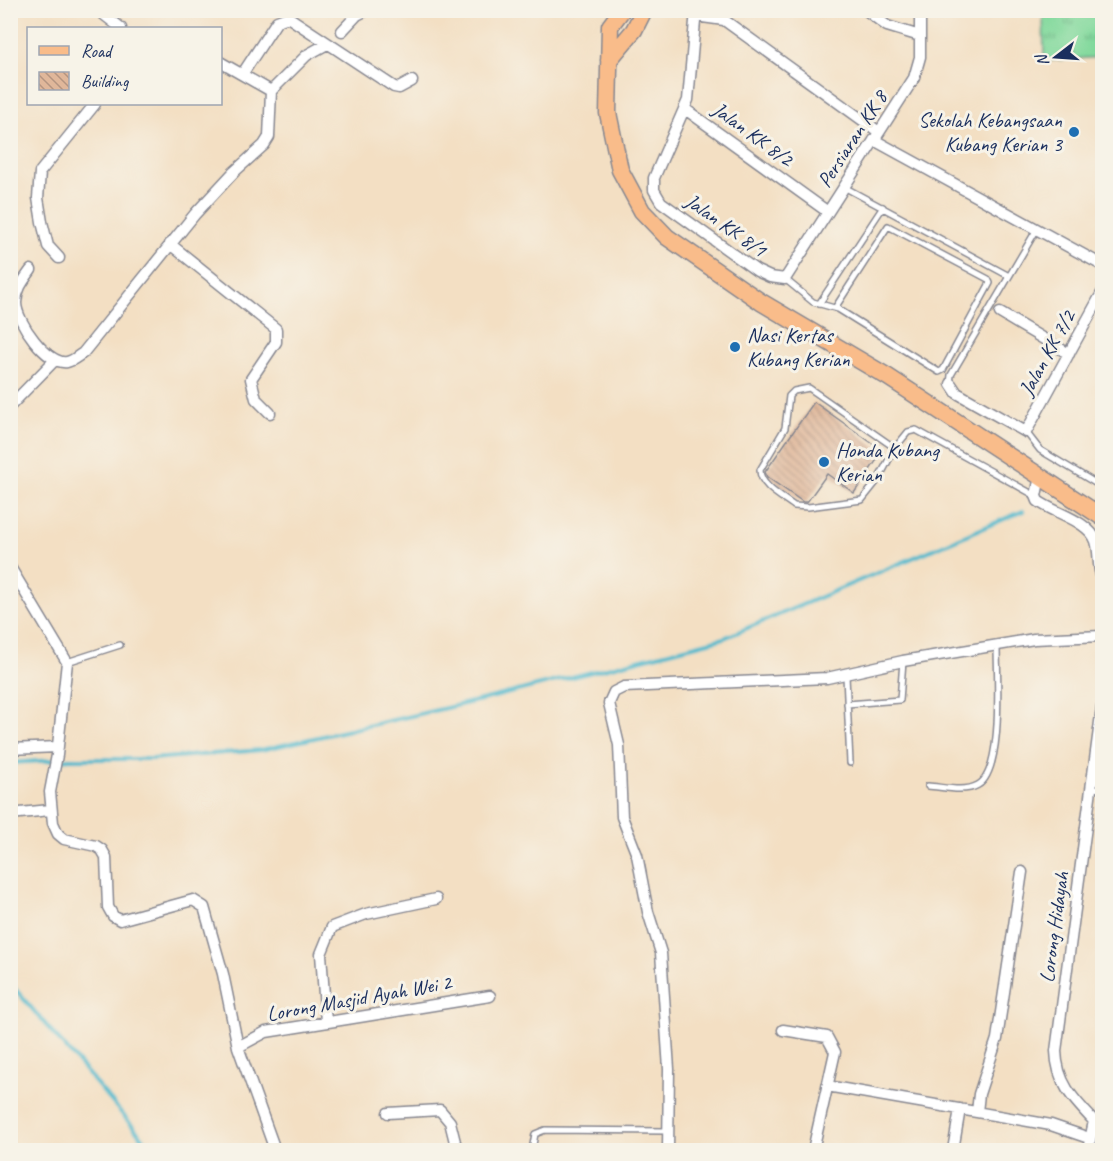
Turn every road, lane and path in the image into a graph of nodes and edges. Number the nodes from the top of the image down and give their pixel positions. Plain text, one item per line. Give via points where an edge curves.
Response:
1 (98, 10) edge
2 (367, 10) edge
3 (622, 10) edge
4 (644, 10) edge
5 (866, 10) edge
6 (920, 10) edge
7 (695, 13) edge
8 (120, 27) edge
9 (342, 31) dead end
10 (920, 36) junction
11 (327, 44) junction
12 (609, 60) junction
13 (222, 63) edge
14 (243, 73) junction
15 (412, 81) dead end
16 (271, 91) junction
17 (94, 105) edge
18 (685, 109) junction
19 (876, 136) junction
20 (844, 187) junction
21 (883, 207) junction
22 (828, 212) junction
23 (1037, 229) junction
24 (171, 244) junction
25 (59, 258) dead end
26 (1102, 265) edge
27 (31, 270) dead end
28 (1009, 276) junction
29 (785, 279) junction
30 (1102, 293) edge
31 (819, 304) junction
32 (835, 308) junction
33 (1000, 314) dead end
34 (1069, 354) junction
35 (55, 360) junction
36 (951, 384) joint
37 (10, 406) edge
38 (270, 413) dead end
39 (1026, 432) junction
40 (896, 448) junction
41 (1040, 476) junction
42 (1102, 487) edge
43 (1036, 496) junction
44 (1102, 517) edge
45 (10, 567) edge
46 (1102, 578) edge
47 (1102, 636) edge
48 (120, 645) dead end
49 (997, 646) junction
50 (67, 662) junction
51 (903, 662) junction
52 (846, 676) junction
53 (847, 704) junction
54 (1102, 707) edge
55 (10, 749) edge
56 (57, 751) junction
57 (850, 763) dead end
58 (928, 786) dead end
59 (1098, 789) edge
60 (50, 810) junction
61 (10, 814) edge
62 (1022, 872) dead end
63 (436, 900) dead end
64 (490, 996) dead end
65 (326, 1022) junction
66 (783, 1030) dead end
67 (238, 1047) junction
68 (828, 1086) junction
69 (960, 1109) junction
70 (977, 1112) junction
71 (388, 1113) dead end
72 (1098, 1119) edge
73 (669, 1131) junction
74 (1089, 1138) junction
75 (275, 1150) edge
76 (457, 1150) edge
77 (532, 1150) edge
78 (668, 1150) edge
79 (813, 1150) edge
80 (953, 1150) edge
81 (1088, 1150) edge

1 - 8 street
2 - 9 street
3 - 12 main road via 610,26
4 - 12 main road via 634,30
5 - 10 street via 887,26
6 - 10 street, Persiaran KK 8
7 - 18 street
7 - 19 street via 724,20
10 - 19 street, Persiaran KK 8 via 914,78
11 - 14 street via 294,18 283,18 277,21
11 - 15 street via 336,46 394,87
11 - 16 street via 307,55
12 - 41 main road via 608,113 620,170 642,211 667,237 761,302 888,377
13 - 14 street
14 - 16 street
16 - 24 street via 269,137 264,145 234,171
17 - 25 street via 40,172 38,198 42,222 48,246
18 - 22 street, Jalan KK 8/2
18 - 29 street, Jalan KK 8/1 via 654,178 654,190 661,202 756,271
19 - 20 street, Persiaran KK 8
19 - 23 street
20 - 21 lane
20 - 22 street, Persiaran KK 8
21 - 28 lane
21 - 31 lane
22 - 29 street, Persiaran KK 8
23 - 26 street
23 - 28 lane
24 - 35 street via 83,353 66,362
24 - 38 street via 276,329 276,342 251,380 256,399
27 - 35 street via 18,289 17,314
28 - 36 lane via 951,375
29 - 31 lane
30 - 34 street, Jalan KK 7/2
31 - 32 lane
32 - 32 lane via 939,372 990,283 888,226
33 - 34 street
34 - 39 street, Jalan KK 7/2
35 - 37 street
36 - 39 street via 957,393
39 - 42 lane via 1040,450
40 - 40 lane via 809,388 801,389 789,396 785,428 760,475 762,482 794,506 854,503 868,496
40 - 43 lane via 908,432 916,430
41 - 43 street
41 - 44 main road
43 - 46 street via 1044,506 1085,527 1095,538
45 - 50 street
47 - 49 street via 1034,639
48 - 50 lane
49 - 51 street
49 - 58 lane via 997,731 991,772 971,788
50 - 56 street
51 - 52 street
51 - 53 lane via 900,700
52 - 53 lane
52 - 73 street via 624,687 614,692 609,703 619,745 622,817 637,855 661,953
53 - 57 lane
54 - 59 street, Lorong Hidayah
55 - 56 street
56 - 60 street
59 - 72 street, Lorong Hidayah via 1056,1051 1062,1083
60 - 61 street
60 - 67 street via 58,834 64,839 102,850 106,857 108,907 113,916 120,920 133,918 193,900 204,907
62 - 70 street via 997,1039
63 - 65 street via 366,914 332,927 321,954
64 - 65 street, Lorong Masjid Ayah Wei 2
65 - 67 street, Lorong Masjid Ayah Wei 2 via 266,1032
66 - 68 street via 827,1037 834,1052
67 - 75 street
68 - 69 street
68 - 79 street
69 - 70 street
69 - 80 street
70 - 74 street via 1066,1128
71 - 76 street via 440,1110 450,1122
72 - 74 street, Lorong Hidayah
73 - 77 lane via 544,1130 535,1134
73 - 78 street
74 - 81 street, Lorong Hidayah

